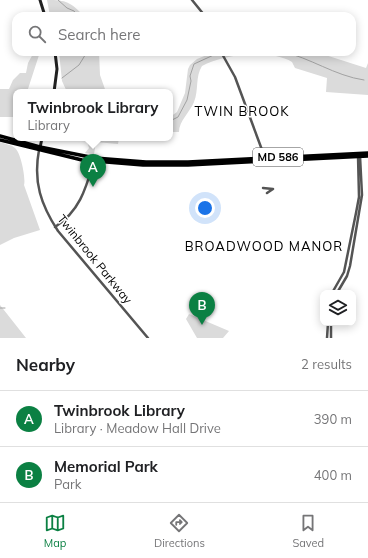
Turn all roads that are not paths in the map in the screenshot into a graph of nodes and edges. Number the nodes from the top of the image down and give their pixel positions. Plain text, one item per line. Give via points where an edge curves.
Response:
1 (40, 0) edge
2 (192, 0) edge
3 (44, 12) edge
4 (202, 12) edge
5 (55, 56) edge
6 (222, 56) edge
7 (54, 89) edge
8 (0, 136) edge
9 (0, 140) edge
10 (13, 140) edge
11 (15, 141) edge
12 (41, 141) edge
13 (40, 149) junction
14 (368, 153) edge
15 (359, 155) junction
16 (368, 156) edge
17 (265, 159) junction
18 (94, 160) junction
19 (263, 188) dead end
20 (267, 193) dead end
21 (55, 227) junction
22 (334, 290) edge
23 (339, 290) edge
24 (328, 326) edge
25 (331, 326) edge
26 (148, 338) edge
27 (327, 338) edge
28 (331, 338) edge

1 - 3 main road
2 - 4 street
5 - 7 main road
6 - 17 street via 235,78
8 - 10 main road, MD 586
9 - 13 main road, MD 586
11 - 13 main road, MD 586
12 - 13 main road, Twinbrook Parkway
13 - 18 main road, MD 586
13 - 21 street, Twinbrook Parkway via 36,179
14 - 15 main road, MD 586
15 - 16 main road, MD 586
15 - 17 main road, MD 586
15 - 22 street via 359,197 344,272
15 - 23 street via 361,205 350,266
17 - 18 main road, MD 586 via 188,163
18 - 21 street via 82,198 67,218
19 - 20 street via 273,189
21 - 26 street, Twinbrook Parkway
24 - 27 street
25 - 28 street

